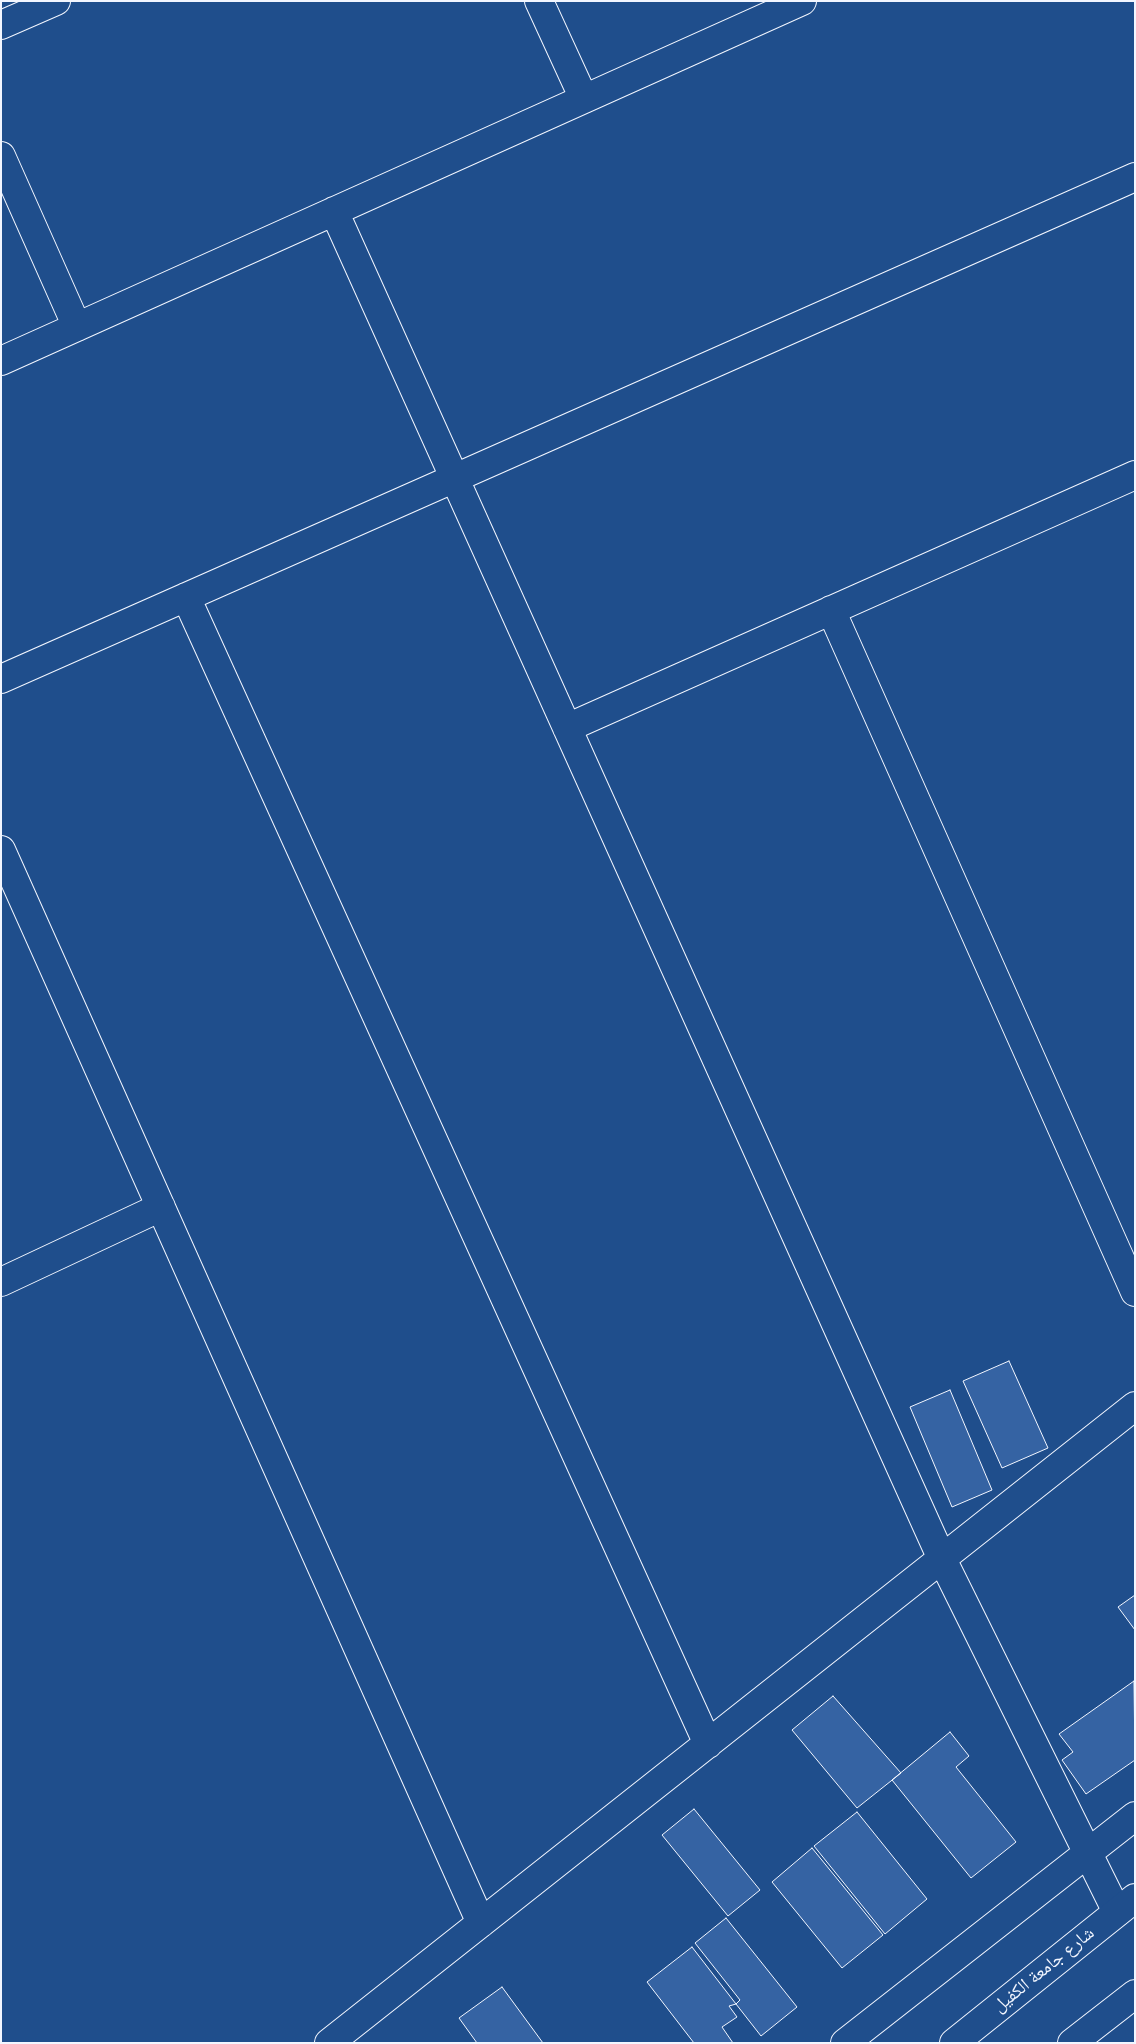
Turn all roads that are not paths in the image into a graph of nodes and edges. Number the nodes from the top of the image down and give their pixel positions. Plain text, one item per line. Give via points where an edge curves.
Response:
1 (56, 1) edge
2 (539, 1) edge
3 (802, 1) edge
4 (1, 25) edge
5 (584, 99) junction
6 (1, 156) edge
7 (1135, 177) edge
8 (334, 211) junction
9 (77, 327) junction
10 (1, 361) edge
11 (1135, 475) edge
12 (454, 478) junction
13 (186, 597) junction
14 (831, 610) junction
15 (1, 678) edge
16 (567, 728) junction
17 (1, 850) edge
18 (161, 1207) junction
19 (1, 1282) edge
20 (1135, 1292) edge
21 (1135, 1406) edge
22 (942, 1558) junction
23 (708, 1744) junction
24 (1135, 1816) edge
25 (1087, 1853) junction
26 (1126, 1905) edge
27 (481, 1923) junction
28 (1135, 1994) edge
29 (329, 2043) edge
30 (845, 2043) edge
31 (954, 2043) edge
32 (1072, 2043) edge

1 - 4 street
2 - 5 street
3 - 5 street
5 - 8 street
6 - 9 street
7 - 12 street
8 - 9 street
8 - 12 street
9 - 10 street
11 - 14 street
12 - 13 street
12 - 16 street
13 - 15 street
13 - 23 street
14 - 16 street
14 - 20 street
16 - 22 street
17 - 18 street
18 - 19 street
18 - 27 street
21 - 22 street
22 - 23 street
22 - 25 street
23 - 27 street
24 - 25 street
25 - 26 street
25 - 30 street
26 - 31 street, شارع جامعة الكفيل
27 - 29 street
28 - 32 street

